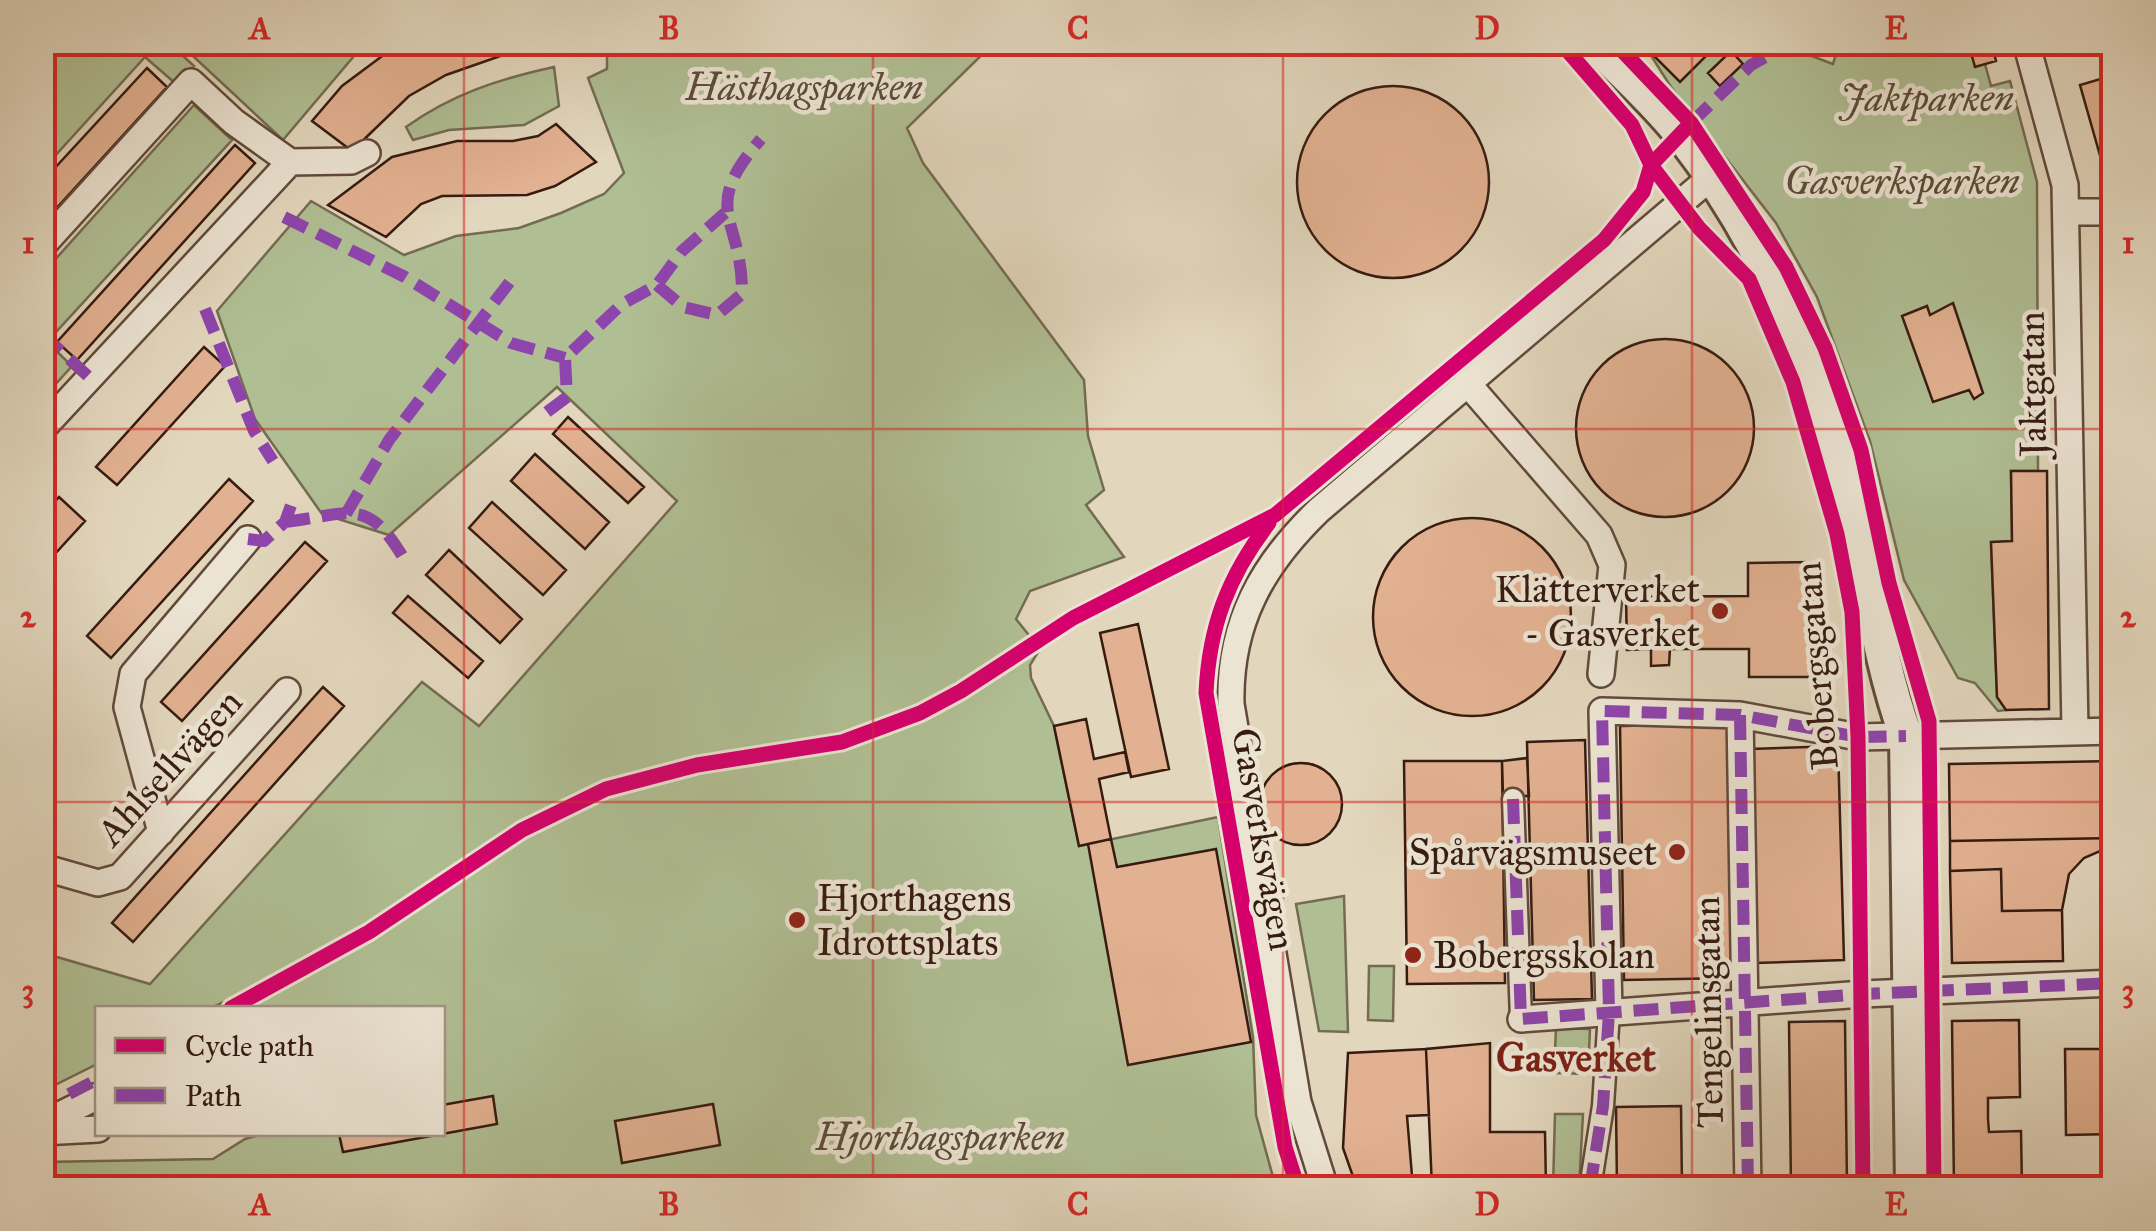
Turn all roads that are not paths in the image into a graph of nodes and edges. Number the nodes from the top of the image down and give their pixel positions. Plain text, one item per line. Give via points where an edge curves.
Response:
1 (1593, 42) edge
2 (2026, 42) edge
3 (367, 154) dead end
4 (290, 162) junction
5 (1711, 177) junction
6 (2067, 212) junction
7 (2114, 212) edge
8 (42, 246) edge
9 (1468, 384) junction
10 (42, 429) edge
11 (248, 539) dead end
12 (1601, 674) dead end
13 (287, 692) dead end
14 (1740, 715) junction
15 (2075, 730) junction
16 (2114, 731) edge
17 (1896, 736) junction
18 (1513, 799) dead end
19 (161, 832) junction
20 (42, 867) edge
21 (2114, 983) edge
22 (1900, 994) junction
23 (1747, 1002) junction
24 (1609, 1012) junction
25 (1521, 1019) joint
26 (95, 1098) edge
27 (42, 1124) edge
28 (95, 1129) edge
29 (42, 1132) edge
30 (1325, 1188) edge
31 (1590, 1188) edge
32 (1748, 1188) edge
33 (1891, 1188) edge
34 (1912, 1188) edge

1 - 5 street, Bobergsgatan via 1681,134
2 - 6 street, Jaktgatan
3 - 4 street
4 - 8 street via 191,82
4 - 10 street
5 - 9 street, Gasverksvägen
5 - 17 street, Bobergsgatan via 1820,388 1850,496
6 - 7 street
6 - 15 street, Jaktgatan
9 - 12 street via 1599,535 1612,564
9 - 30 street, Gasverksvägen via 1320,510 1272,561 1252,594 1230,667 1242,785 1298,1102
11 - 19 street via 133,674 127,707
13 - 19 street, Ahlsellvägen
14 - 17 street via 1858,736
14 - 23 street, Tengelinsgatan
14 - 24 street via 1602,712
15 - 16 street
15 - 17 street
17 - 22 street, Bobergsgatan
18 - 25 street
19 - 20 street, Ahlsellvägen via 120,877 98,884
21 - 22 street
22 - 23 street
22 - 33 street, Bobergsgatan
22 - 34 street, Bobergsgatan
23 - 24 street
23 - 32 street, Tengelinsgatan
24 - 25 street
24 - 31 street
26 - 27 street
28 - 29 street

